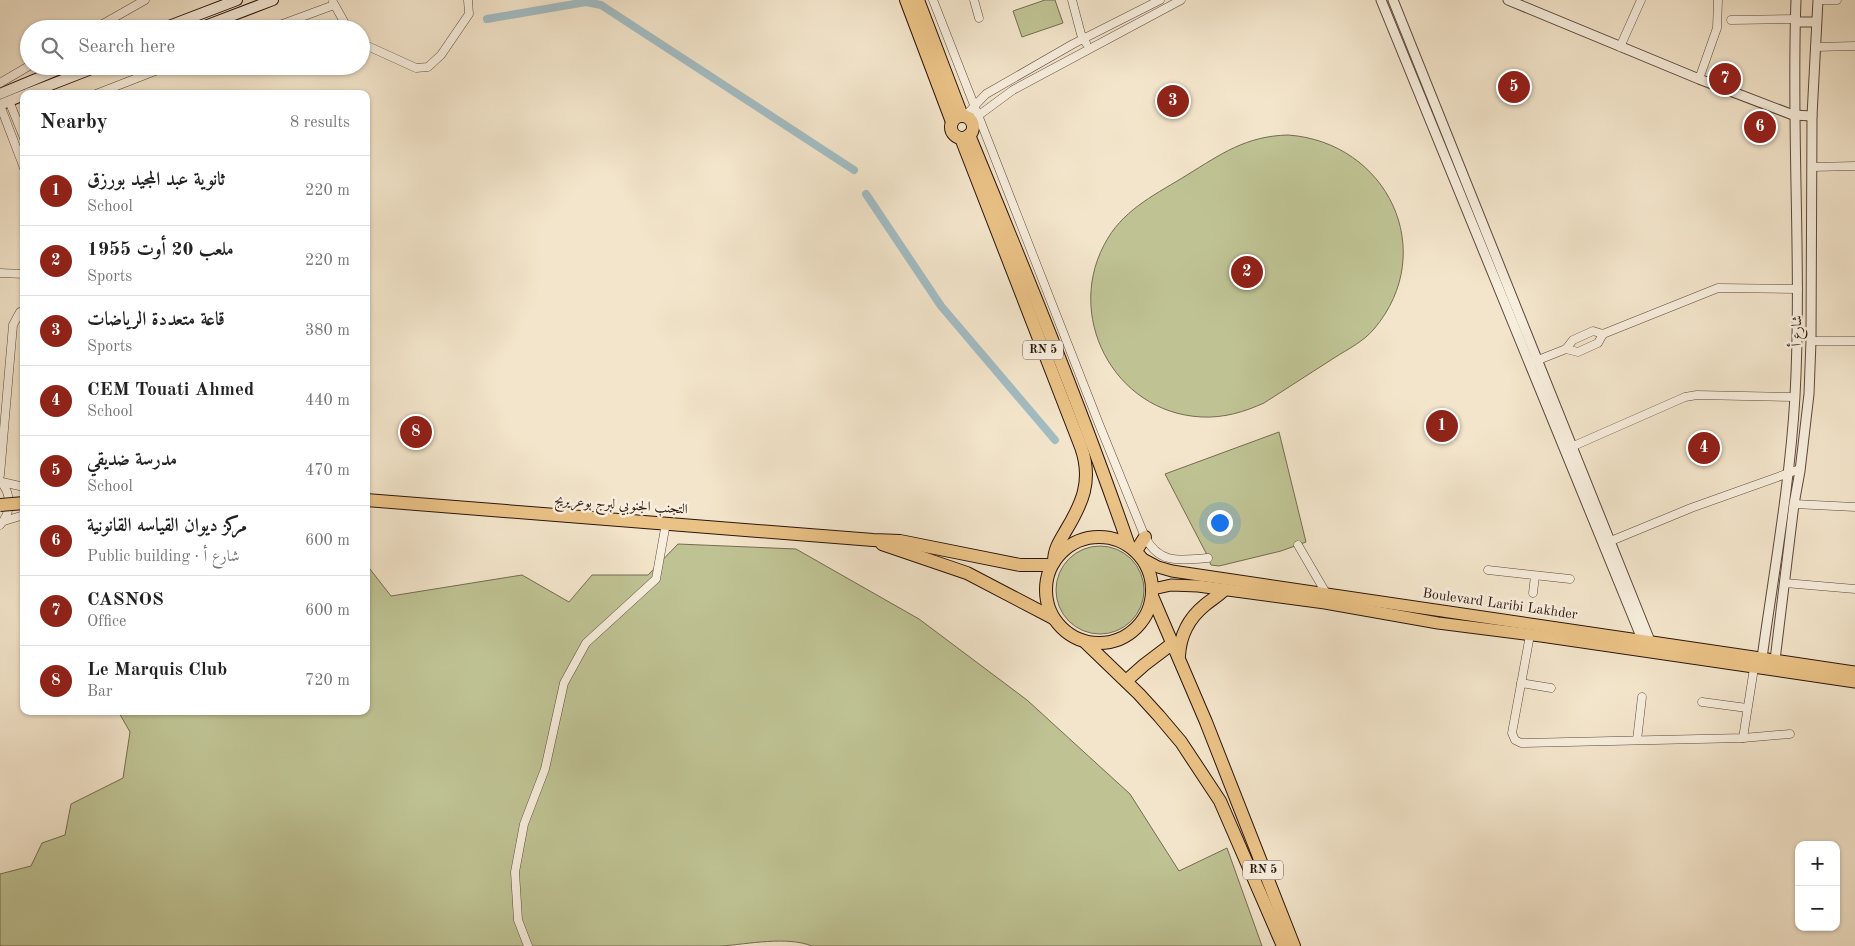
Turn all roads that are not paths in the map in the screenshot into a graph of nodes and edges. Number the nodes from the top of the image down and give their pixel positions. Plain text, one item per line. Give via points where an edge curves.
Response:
1 (145, 0) edge
2 (237, 0) edge
3 (272, 0) edge
4 (468, 0) edge
5 (906, 0) edge
6 (918, 0) edge
7 (933, 0) edge
8 (974, 0) edge
9 (1072, 0) edge
10 (1160, 0) edge
11 (1181, 0) edge
12 (1381, 0) edge
13 (1393, 0) edge
14 (1508, 0) edge
15 (1642, 0) edge
16 (1718, 0) edge
17 (1796, 0) edge
18 (1818, 0) edge
19 (1837, 0) edge
20 (333, 2) edge
21 (980, 18) dead end
22 (110, 20) edge
23 (185, 20) edge
24 (220, 20) edge
25 (290, 20) edge
26 (343, 20) edge
27 (1731, 20) dead end
28 (1796, 20) junction
29 (1816, 22) junction
30 (1083, 39) junction
31 (1855, 46) edge
32 (370, 47) edge
33 (1620, 47) junction
34 (1815, 47) junction
35 (1089, 49) junction
36 (20, 71) edge
37 (45, 75) edge
38 (75, 75) edge
39 (145, 75) edge
40 (1699, 80) junction
41 (0, 83) edge
42 (36, 90) edge
43 (106, 90) edge
44 (0, 94) edge
45 (20, 96) edge
46 (3, 104) edge
47 (974, 105) junction
48 (1796, 116) junction
49 (1812, 116) junction
50 (966, 118) junction
51 (20, 124) edge
52 (20, 125) edge
53 (10, 130) junction
54 (965, 137) junction
55 (20, 157) edge
56 (1855, 166) edge
57 (1812, 167) junction
58 (0, 273) edge
59 (20, 274) edge
60 (1798, 289) junction
61 (20, 312) edge
62 (1603, 334) junction
63 (1811, 341) junction
64 (1855, 341) edge
65 (1566, 349) junction
66 (1534, 362) junction
67 (1795, 397) junction
68 (1568, 448) junction
69 (1800, 469) junction
70 (1787, 475) junction
71 (1, 480) edge
72 (20, 486) edge
73 (370, 500) edge
74 (20, 503) edge
75 (1794, 504) junction
76 (0, 505) edge
77 (1855, 507) edge
78 (20, 516) edge
79 (2, 523) edge
80 (666, 523) junction
81 (1145, 537) junction
82 (873, 540) junction
83 (1607, 543) junction
84 (1298, 545) dead end
85 (1136, 552) junction
86 (1208, 558) dead end
87 (1054, 563) junction
88 (1488, 570) dead end
89 (1535, 576) junction
90 (1570, 579) dead end
91 (1785, 583) junction
92 (1855, 589) edge
93 (1224, 590) junction
94 (1153, 593) junction
95 (1533, 593) dead end
96 (1325, 598) junction
97 (1054, 618) junction
98 (1530, 635) junction
99 (1085, 642) junction
100 (1173, 644) junction
101 (1647, 644) junction
102 (1762, 658) junction
103 (1179, 659) junction
104 (1775, 660) junction
105 (1754, 668) junction
106 (1767, 670) junction
107 (1855, 672) edge
108 (1126, 681) junction
109 (1855, 682) edge
110 (1521, 683) junction
111 (1551, 688) dead end
112 (1642, 697) dead end
113 (1702, 702) dead end
114 (1747, 708) junction
115 (1790, 734) dead end
116 (1743, 738) junction
117 (1637, 740) junction
118 (528, 946) edge
119 (1283, 946) edge
120 (1294, 946) edge

1 - 22 street
2 - 23 main road
3 - 24 main road
4 - 32 street via 469,14 441,55 428,67 416,68
5 - 50 highway, RN 5
6 - 50 highway, RN 5
7 - 47 street
8 - 21 street
9 - 30 street
10 - 30 street
11 - 35 street
12 - 66 street
13 - 66 street
14 - 33 street
15 - 33 street
16 - 40 street via 1717,28
17 - 28 street, شارع أ
18 - 19 street
18 - 29 street, شارع أ
20 - 25 street
20 - 26 street
27 - 28 street
28 - 29 street
28 - 48 street, شارع أ
29 - 34 street, شارع أ
30 - 35 street
30 - 47 street via 986,94
31 - 34 street
33 - 40 street
34 - 49 street, شارع أ
35 - 50 street
36 - 41 street
37 - 44 main road
38 - 42 main road
39 - 43 street
40 - 48 street
45 - 46 main road
46 - 51 street
46 - 53 street
47 - 50 street
47 - 50 street
48 - 49 street
48 - 60 street, شارع أ
49 - 57 street, شارع أ
50 - 54 highway, RN 5 via 973,127
50 - 54 highway, RN 5 via 952,132
50 - 81 street
52 - 53 street
53 - 55 street
54 - 85 highway, RN 5 via 1016,249
54 - 87 highway, RN 5 via 1086,464 1083,497 1057,546
56 - 57 street
57 - 63 street, شارع أ
58 - 59 street
60 - 62 street via 1718,288
60 - 67 street, شارع أ
61 - 71 street via 13,325
62 - 65 street via 1593,331 1573,340
62 - 65 street via 1598,343 1578,352
63 - 64 street
63 - 69 street, شارع أ via 1809,394
65 - 66 street
66 - 68 street
67 - 68 street via 1685,397
67 - 70 street, شارع أ
68 - 83 street
69 - 70 street
69 - 75 street, شارع أ
70 - 83 street via 1691,508
70 - 102 street, شارع أ
71 - 72 street
71 - 79 street via 10,501
73 - 80 highway, التجنب الجنوبي لبرج بوعريريج
74 - 76 highway, bridge
75 - 77 street
75 - 91 street, شارع أ
78 - 79 street
80 - 82 highway, التجنب الجنوبي لبرج بوعريريج
80 - 118 street via 656,579 586,643 564,682 545,769 524,824 515,872 518,920
81 - 85 highway
81 - 86 street via 1154,550 1166,558
82 - 87 highway, التجنب الجنوبي لبرج بوعريريج via 900,540 1020,565
82 - 97 highway, التجنب الجنوبي لبرج بوعريريج via 967,573
83 - 101 street
84 - 96 street
85 - 87 highway via 1111,538 1092,537 1073,544
85 - 94 highway via 1150,574
85 - 96 main road, Boulevard Laribi Lakhder via 1158,567 1172,571
87 - 97 highway via 1047,580 1046,595
88 - 89 street
89 - 90 street
89 - 95 street
91 - 92 street
91 - 104 street, شارع أ
93 - 94 main road, Boulevard Laribi Lakhder via 1184,584
93 - 96 main road, Boulevard Laribi Lakhder
93 - 103 highway via 1197,612 1188,624 1180,645
94 - 99 highway via 1144,619 1127,636 1110,643
94 - 100 highway, RN 5
96 - 98 main road, Boulevard Laribi Lakhder via 1438,622
96 - 101 main road, Boulevard Laribi Lakhder via 1432,610
97 - 99 highway via 1066,632
98 - 101 main road, Boulevard Laribi Lakhder
98 - 110 street
99 - 108 highway, RN 5
100 - 103 highway, RN 5
100 - 108 highway
101 - 102 main road, Boulevard Laribi Lakhder
101 - 105 main road, Boulevard Laribi Lakhder
102 - 104 main road, Boulevard Laribi Lakhder
102 - 106 main road
103 - 120 highway, RN 5
104 - 106 main road
104 - 107 main road, Boulevard Laribi Lakhder
105 - 106 main road, Boulevard Laribi Lakhder
105 - 114 street
106 - 109 main road, Boulevard Laribi Lakhder
108 - 119 highway, RN 5 via 1180,742 1220,801
110 - 111 street
110 - 117 street via 1512,733 1521,743
112 - 117 street
113 - 114 street
114 - 116 street
115 - 116 street
116 - 117 street

